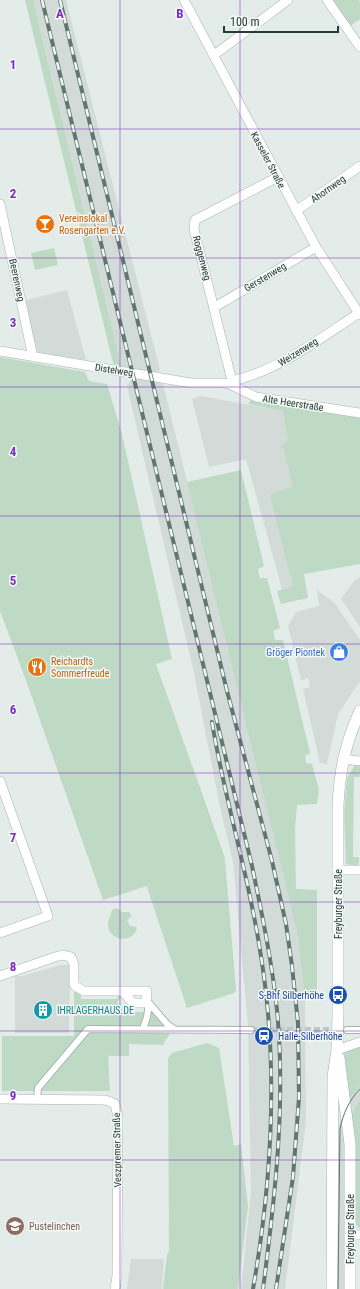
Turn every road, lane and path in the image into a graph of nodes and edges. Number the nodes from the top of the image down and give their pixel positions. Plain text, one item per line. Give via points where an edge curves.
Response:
1 (184, 0) edge
2 (288, 0) edge
3 (327, 0) edge
4 (360, 47) edge
5 (214, 55) junction
6 (360, 166) edge
7 (278, 177) junction
8 (1, 210) edge
9 (296, 211) junction
10 (316, 247) junction
11 (215, 307) junction
12 (359, 314) edge
13 (0, 352) edge
14 (33, 357) junction
15 (230, 383) junction
16 (360, 413) edge
17 (360, 711) edge
18 (343, 758) junction
19 (360, 761) edge
20 (0, 781) edge
21 (338, 870) junction
22 (360, 870) edge
23 (0, 933) edge
24 (0, 976) edge
25 (123, 992) dead end
26 (143, 1029) junction
27 (174, 1029) junction
28 (251, 1030) tunnel mouth
29 (348, 1030) tunnel mouth
30 (360, 1030) edge
31 (360, 1042) edge
32 (337, 1050) junction
33 (0, 1099) edge
34 (36, 1100) junction
35 (355, 1235) edge
36 (115, 1289) edge
37 (332, 1289) edge
38 (350, 1289) edge

1 - 5 street, Kasseler Straße
2 - 5 street
3 - 4 street
5 - 7 street, Kasseler Straße
6 - 9 street, Ahornweg
7 - 9 street, Kasseler Straße
7 - 11 street, Roggenweg via 195,220 194,229
8 - 14 street, Beerenweg
9 - 10 street, Kasseler Straße
10 - 11 street, Gerstenweg
10 - 12 street, Kasseler Straße
11 - 15 street, Roggenweg
12 - 15 street, Weizenweg via 288,359 262,372
13 - 14 street, Distelweg
14 - 15 street, Distelweg via 191,383
15 - 16 street, Alte Heerstraße via 256,397
17 - 18 street, Freyburger Straße
18 - 19 street
18 - 21 street, Freyburger Straße via 338,805
20 - 23 street via 48,916
21 - 22 street
21 - 32 street, Freyburger Straße
24 - 25 street via 62,955 71,957 74,984 79,989
26 - 27 street
26 - 27 street via 149,1003
26 - 34 street via 88,1029 38,1088
27 - 28 street
29 - 30 street
31 - 32 street
32 - 35 street, Freyburger Straße via 350,1139
32 - 37 street, Freyburger Straße via 334,1077
33 - 34 street, Veszpremer Straße
34 - 36 street, Veszpremer Straße via 105,1100 115,1104 118,1117 118,1157
35 - 38 street, Freyburger Straße

